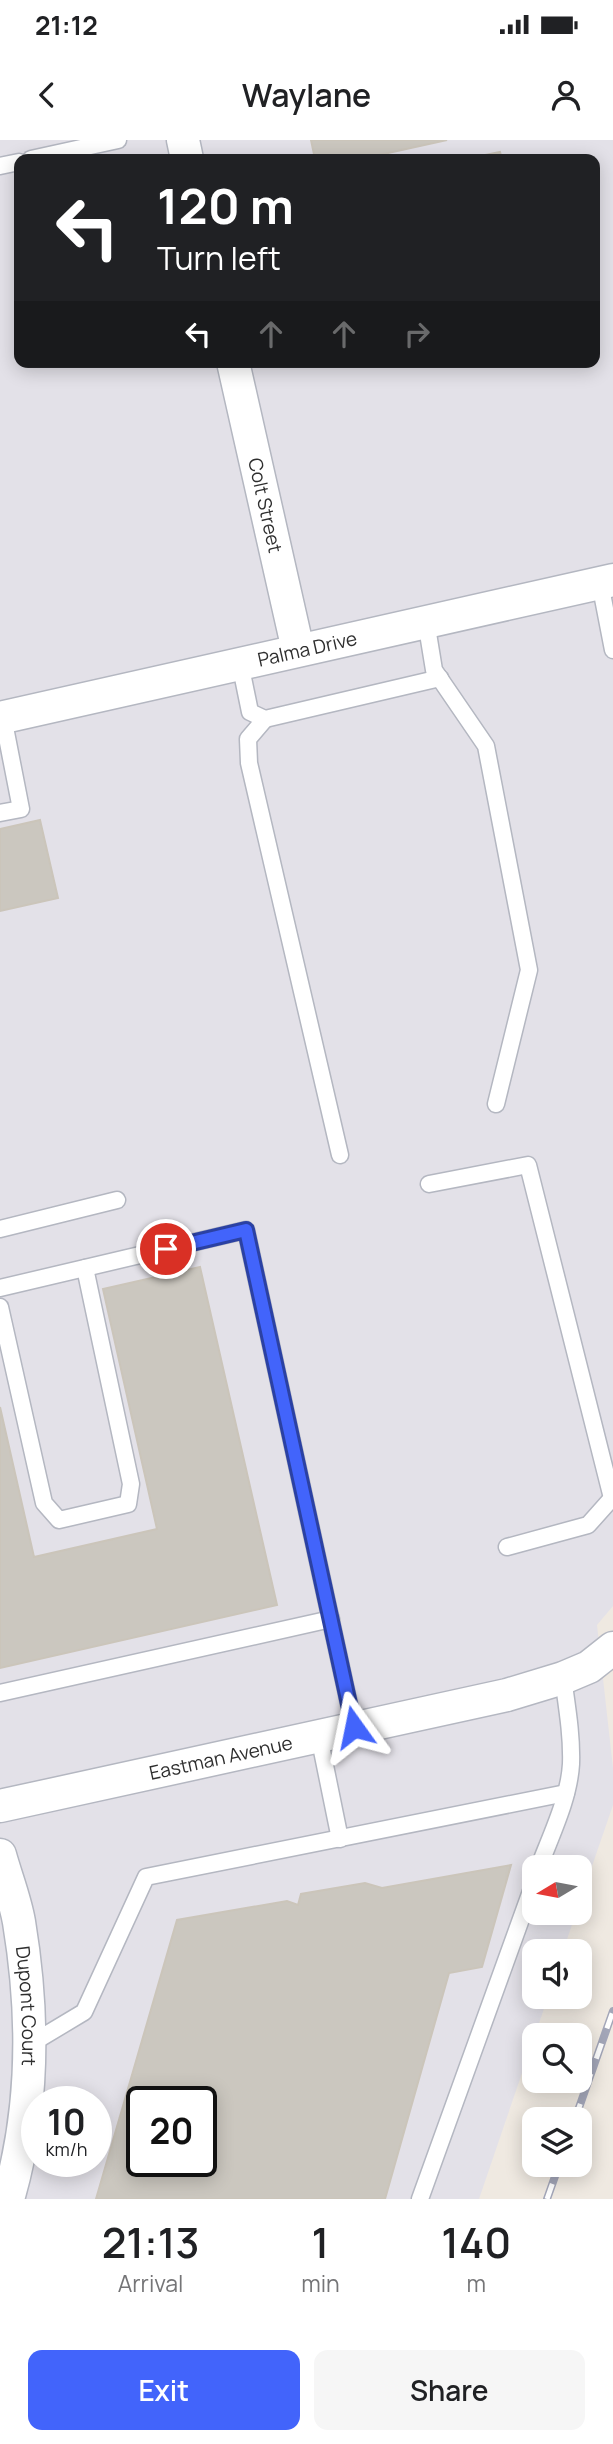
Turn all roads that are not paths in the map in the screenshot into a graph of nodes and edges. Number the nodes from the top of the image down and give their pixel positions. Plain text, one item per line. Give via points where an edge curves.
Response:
1 (118, 140) edge
2 (54, 154) edge
3 (234, 368) edge
4 (606, 581) edge
5 (426, 621) junction
6 (299, 650) junction
7 (613, 650) edge
8 (240, 663) junction
9 (440, 678) junction
10 (2, 718) edge
11 (265, 719) junction
12 (0, 813) edge
13 (496, 1104) dead end
14 (340, 1154) dead end
15 (429, 1184) dead end
16 (117, 1200) dead end
17 (0, 1229) edge
18 (85, 1268) junction
19 (0, 1288) edge
20 (0, 1307) edge
21 (612, 1499) edge
22 (508, 1547) dead end
23 (331, 1619) junction
24 (613, 1648) edge
25 (563, 1678) junction
26 (0, 1693) edge
27 (354, 1727) junction
28 (319, 1736) junction
29 (566, 1793) junction
30 (0, 1806) edge
31 (340, 1839) junction
32 (0, 1855) edge
33 (543, 1855) edge
34 (522, 1916) edge
35 (9, 1921) edge
36 (29, 2045) junction
37 (10, 2148) edge
38 (8, 2199) edge
39 (420, 2199) edge

1 - 2 lane
3 - 6 street, Colt Street
4 - 5 street, Palma Drive
4 - 7 lane
5 - 6 street, Palma Drive
5 - 9 lane via 434,670
6 - 8 street, Palma Drive
8 - 10 street, Palma Drive
8 - 11 lane via 250,712
9 - 11 lane
9 - 13 lane via 486,746 529,970
10 - 12 lane via 21,809
11 - 14 lane via 248,739 249,763
15 - 21 lane via 527,1165
16 - 17 lane
18 - 19 lane
18 - 20 lane via 131,1484 128,1504 59,1520 44,1503
18 - 23 lane via 246,1230
21 - 22 lane via 588,1525
23 - 26 lane
23 - 27 lane
24 - 25 street, Eastman Avenue via 589,1667
25 - 27 street, Eastman Avenue via 507,1695
25 - 29 lane via 571,1766
27 - 28 street, Eastman Avenue
28 - 30 street, Eastman Avenue
28 - 31 lane
29 - 31 lane
29 - 33 lane
31 - 36 lane via 146,1877 84,2012
32 - 35 street, Dupont Court
34 - 39 lane
35 - 36 street, Dupont Court via 28,1999
36 - 37 street, Dupont Court via 27,2088
37 - 38 street, Dupont Court

